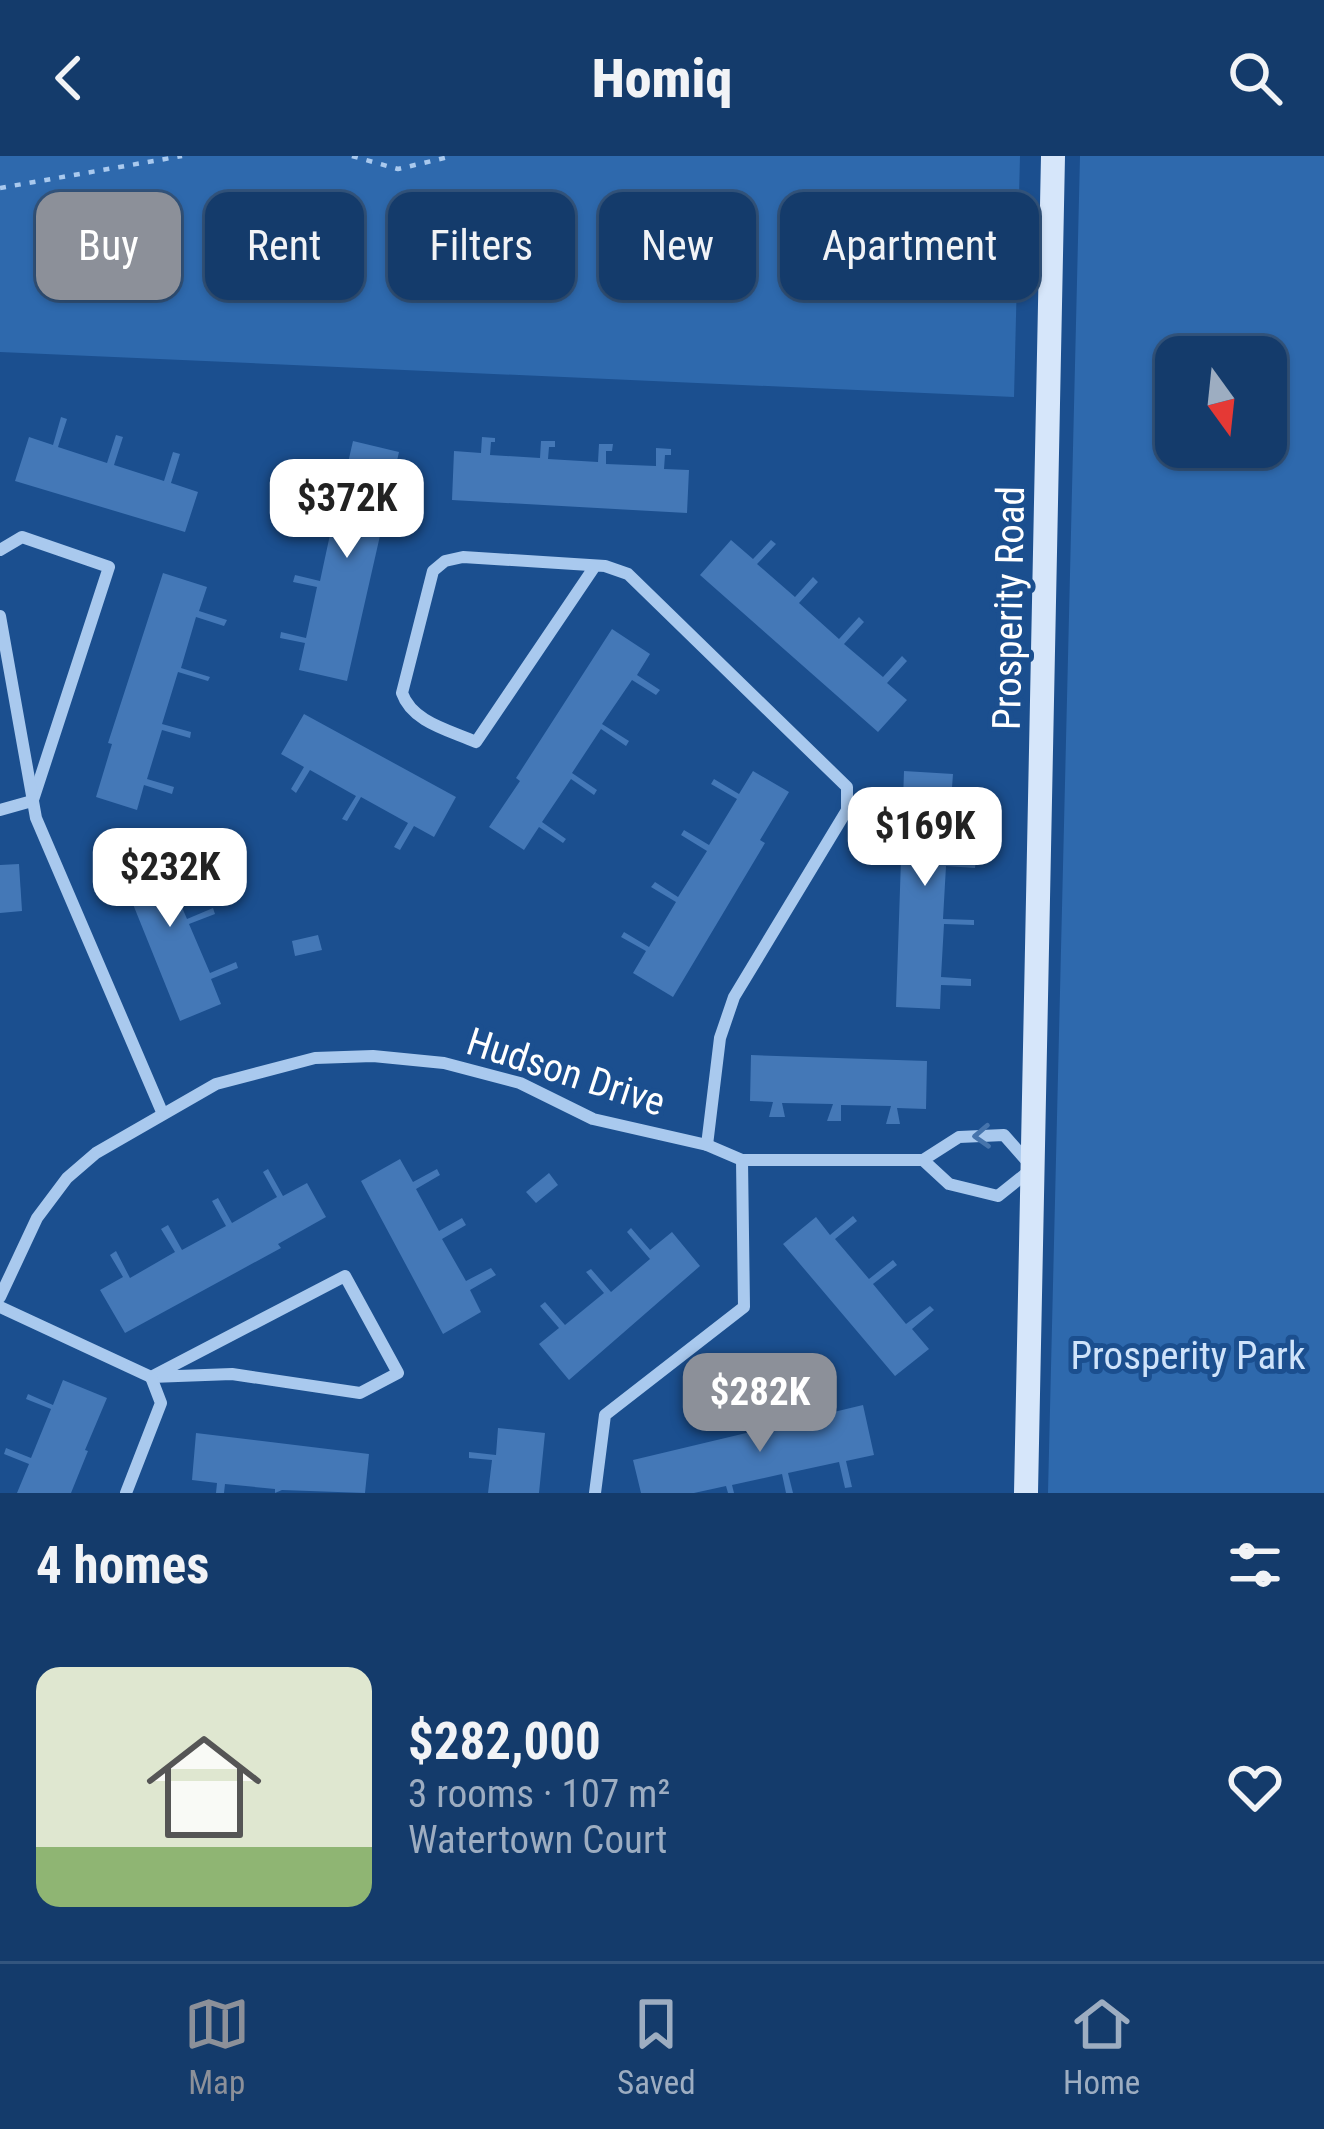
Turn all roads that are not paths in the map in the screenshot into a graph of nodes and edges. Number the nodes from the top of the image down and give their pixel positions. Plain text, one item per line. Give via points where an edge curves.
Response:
1 (1053, 156) edge
2 (0, 550) edge
3 (595, 566) junction
4 (0, 616) edge
5 (32, 801) junction
6 (0, 810) edge
7 (162, 1112) junction
8 (706, 1145) junction
9 (742, 1160) junction
10 (923, 1160) junction
11 (1034, 1168) junction
12 (4, 1275) edge
13 (0, 1297) edge
14 (0, 1306) edge
15 (151, 1377) junction
16 (126, 1493) edge
17 (595, 1493) edge
18 (1026, 1493) edge

1 - 11 street, Prosperity Road
2 - 5 street via 22,537 109,567
3 - 3 street via 446,561 433,571 402,693 406,707 476,742
3 - 8 street via 628,574 847,787 847,810 734,997 720,1038
4 - 5 street
5 - 6 street
5 - 7 street
7 - 8 street, Hudson Drive via 271,1068 373,1056 520,1083 593,1119
7 - 12 street, Hudson Drive via 67,1178
8 - 9 street, Hudson Drive
9 - 10 street, Hudson Drive
9 - 17 street via 744,1307 605,1415
11 -> 10 street, Hudson Drive via 1004,1136 959,1138
10 - 11 street via 949,1184 998,1196
11 - 18 street, Prosperity Road
12 - 13 street, Hudson Drive
14 - 15 street
15 - 15 street via 345,1276 398,1373 360,1393 232,1374
15 - 16 street via 161,1403

